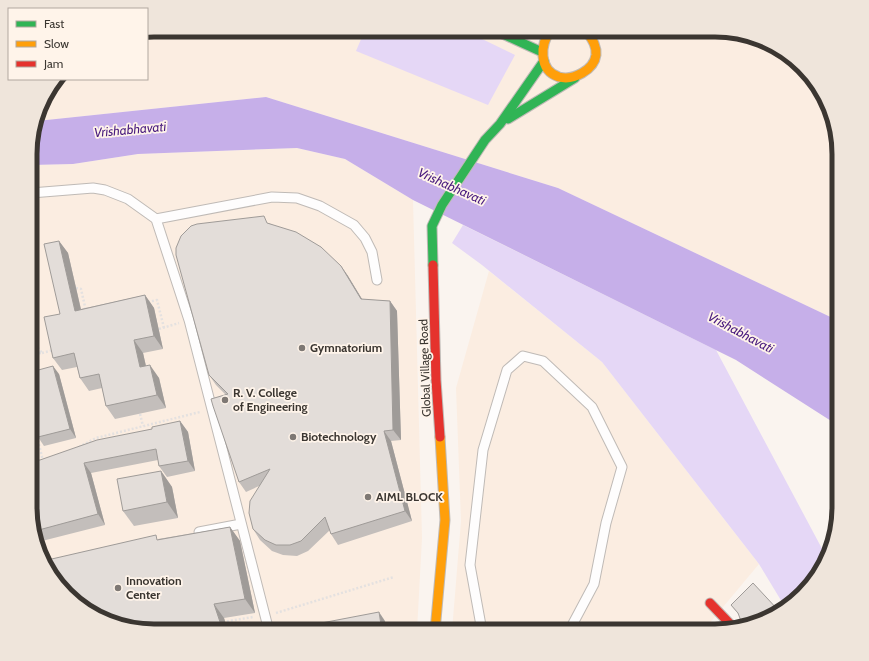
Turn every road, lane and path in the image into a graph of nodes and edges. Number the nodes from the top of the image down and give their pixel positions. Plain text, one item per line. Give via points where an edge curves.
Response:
1 (513, 37) edge
2 (545, 37) edge
3 (591, 37) edge
4 (543, 57) junction
5 (575, 78) junction
6 (500, 124) junction
7 (37, 193) edge
8 (156, 219) junction
9 (377, 280) dead end
10 (76, 288) dead end
11 (143, 303) edge
12 (82, 314) edge
13 (159, 329) dead end
14 (37, 346) edge
15 (58, 349) edge
16 (37, 353) edge
17 (42, 353) junction
18 (212, 409) junction
19 (140, 414) edge
20 (142, 426) junction
21 (37, 436) edge
22 (77, 448) edge
23 (48, 462) edge
24 (44, 463) junction
25 (37, 464) edge
26 (241, 524) junction
27 (189, 535) edge
28 (394, 577) dead end
29 (710, 603) dead end
30 (265, 616) junction
31 (218, 622) edge
32 (729, 623) edge
33 (267, 624) edge
34 (436, 624) edge
35 (481, 624) edge
36 (573, 624) edge

1 - 4 street
2 - 4 street, Global Village Road via 542,46
3 - 5 street, Global Village Road via 595,58 586,72
4 - 5 street via 547,68 560,77
4 - 6 street, Global Village Road
5 - 6 street, Global Village Road
6 - 34 street, Global Village Road via 485,140 442,205 432,226 436,380 445,520
7 - 8 lane via 93,188 105,190 128,200
8 - 9 lane via 272,197 297,198 320,206 354,225 372,252
8 - 18 lane via 189,320
10 - 12 path via 81,289 86,314
11 - 13 path via 158,300 164,328
14 - 17 path
15 - 17 path
16 - 17 path
18 - 20 path
18 - 26 lane
19 - 20 path
20 - 22 path via 96,438
21 - 24 path
23 - 24 path
24 - 25 path
26 - 27 lane
26 - 30 lane
28 - 30 path
29 - 32 street
30 - 31 path
30 - 33 lane
35 - 36 lane via 470,565 483,450 507,370 523,356 543,361 592,407 622,467 606,523 594,584

